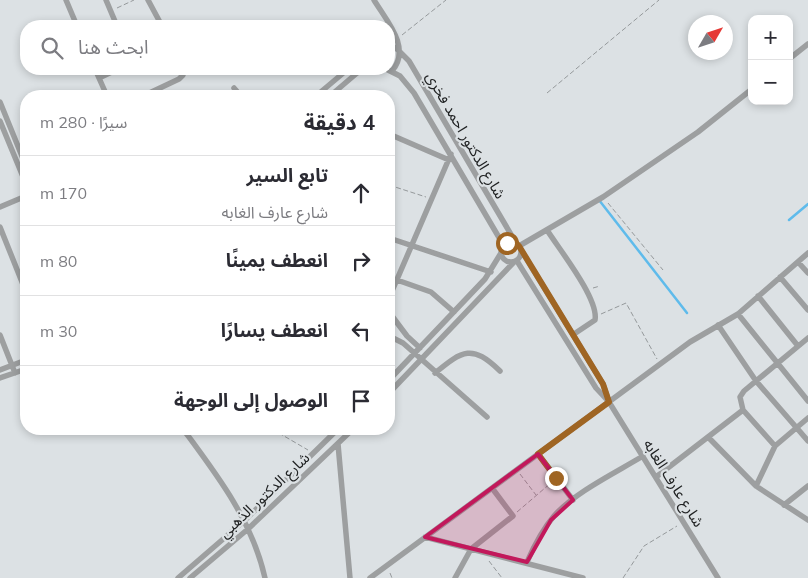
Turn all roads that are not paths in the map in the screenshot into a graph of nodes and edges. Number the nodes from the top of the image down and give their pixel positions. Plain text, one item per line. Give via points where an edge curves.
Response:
1 (66, 0) edge
2 (106, 0) edge
3 (148, 0) edge
4 (374, 0) edge
5 (74, 20) edge
6 (114, 20) edge
7 (159, 20) edge
8 (386, 20) edge
9 (395, 36) edge
10 (808, 44) edge
11 (395, 49) edge
12 (400, 52) junction
13 (793, 56) edge
14 (395, 66) edge
15 (395, 74) edge
16 (98, 75) edge
17 (105, 75) edge
18 (183, 75) edge
19 (341, 75) edge
20 (356, 75) edge
21 (99, 78) junction
22 (104, 90) edge
23 (156, 90) edge
24 (323, 90) edge
25 (337, 90) edge
26 (748, 92) edge
27 (0, 102) edge
28 (0, 121) edge
29 (395, 137) edge
30 (20, 144) edge
31 (452, 154) junction
32 (449, 160) junction
33 (20, 169) edge
34 (20, 199) edge
35 (0, 207) edge
36 (0, 226) edge
37 (547, 230) junction
38 (395, 240) edge
39 (412, 244) junction
40 (504, 246) junction
41 (518, 246) junction
42 (501, 253) junction
43 (808, 253) edge
44 (515, 262) junction
45 (798, 262) junction
46 (491, 272) junction
47 (808, 273) edge
48 (20, 277) edge
49 (780, 277) junction
50 (397, 280) junction
51 (395, 283) edge
52 (758, 296) junction
53 (808, 310) edge
54 (454, 312) junction
55 (738, 314) junction
56 (395, 320) edge
57 (718, 326) junction
58 (574, 334) junction
59 (0, 336) edge
60 (808, 338) edge
61 (395, 339) edge
62 (798, 346) junction
63 (420, 348) junction
64 (414, 354) junction
65 (421, 360) junction
66 (20, 363) edge
67 (778, 363) junction
68 (12, 366) junction
69 (0, 370) edge
70 (500, 371) dead end
71 (20, 372) edge
72 (15, 373) junction
73 (435, 373) junction
74 (395, 374) edge
75 (0, 378) edge
76 (756, 381) junction
77 (395, 387) edge
78 (808, 401) edge
79 (609, 402) junction
80 (743, 410) junction
81 (487, 417) dead end
82 (808, 418) edge
83 (795, 428) junction
84 (188, 435) edge
85 (332, 435) edge
86 (347, 435) edge
87 (708, 437) junction
88 (808, 441) edge
89 (338, 444) junction
90 (775, 446) junction
91 (538, 454) junction
92 (642, 456) junction
93 (656, 477) junction
94 (756, 486) junction
95 (808, 486) edge
96 (492, 488) junction
97 (572, 500) junction
98 (784, 505) junction
99 (808, 520) edge
100 (244, 521) junction
101 (248, 529) junction
102 (425, 537) junction
103 (470, 549) junction
104 (527, 562) junction
105 (562, 573) junction
106 (178, 578) edge
107 (190, 578) edge
108 (265, 578) edge
109 (350, 578) edge
110 (370, 578) edge
111 (455, 578) edge
112 (556, 578) edge
113 (583, 578) edge
114 (718, 578) edge

1 - 5 street
2 - 6 street
3 - 7 street
4 - 8 street
9 - 12 street
10 - 13 street
11 - 12 street, شارع الدكتور احمد فخري
12 - 14 street
12 - 41 street, شارع الدكتور احمد فخري
15 - 31 street, شارع الدكتور احمد فخري via 414,92
16 - 21 street
17 - 21 street
18 - 23 street
19 - 24 street
20 - 25 street
21 - 22 street
26 - 37 street via 698,132 603,197
27 - 30 street
28 - 33 street
29 - 32 street
31 - 32 street
31 - 40 street, شارع الدكتور احمد فخري
32 - 39 street
34 - 35 street
36 - 48 street
37 - 41 street
37 - 58 street via 589,296 596,316 593,322
38 - 39 street
39 - 46 street
39 - 50 street
40 - 41 street via 511,242
40 - 42 street
41 - 44 street via 521,254
41 - 58 street, شارع عارف الغابه
42 - 44 street via 504,259
42 - 46 street
43 - 45 street
44 - 65 street
44 - 79 street, شارع عارف الغابه via 596,388
45 - 47 street
45 - 49 street
46 - 54 street
49 - 52 street
49 - 53 street
50 - 51 street
50 - 54 street via 431,292
52 - 55 street
52 - 62 street
54 - 63 street
55 - 57 street
55 - 67 street
56 - 63 street
57 - 76 street
57 - 79 street via 690,342
58 - 79 street, شارع عارف الغابه via 603,384
59 - 68 street
60 - 62 street
61 - 64 street
62 - 67 street
63 - 64 street
64 - 65 street
64 - 74 street
65 - 73 street
65 - 77 street
66 - 68 street
67 - 76 street
67 - 78 street
68 - 69 street
68 - 72 street
70 - 73 street via 480,355 468,352 455,357
71 - 72 street
72 - 75 street
73 - 81 street
76 - 80 street via 740,397
76 - 83 street
79 - 91 street
79 - 92 street, شارع عارف الغابه
80 - 87 street
80 - 90 street
82 - 83 street
83 - 88 street
83 - 90 street
84 - 100 street via 229,492
85 - 100 street, شارع الدكتور الذهبي
86 - 89 street, شارع الدكتور الذهبي
87 - 93 street
87 - 94 street
89 - 101 street, شارع الدكتور الذهبي
89 - 109 street
90 - 94 street
91 - 96 street
91 - 97 street
92 - 93 street, شارع عارف الغابه
92 - 97 street
93 - 114 street, شارع عارف الغابه
94 - 98 street
95 - 98 street
96 - 102 street
96 - 103 street via 513,516
97 - 104 street via 551,520
98 - 99 street
100 - 101 street
100 - 106 street, شارع الدكتور الذهبي
101 - 107 street, شارع الدكتور الذهبي
101 - 108 street
102 - 103 street
102 - 110 street
103 - 104 street
103 - 111 street
104 - 105 street
105 - 112 street
105 - 113 street

